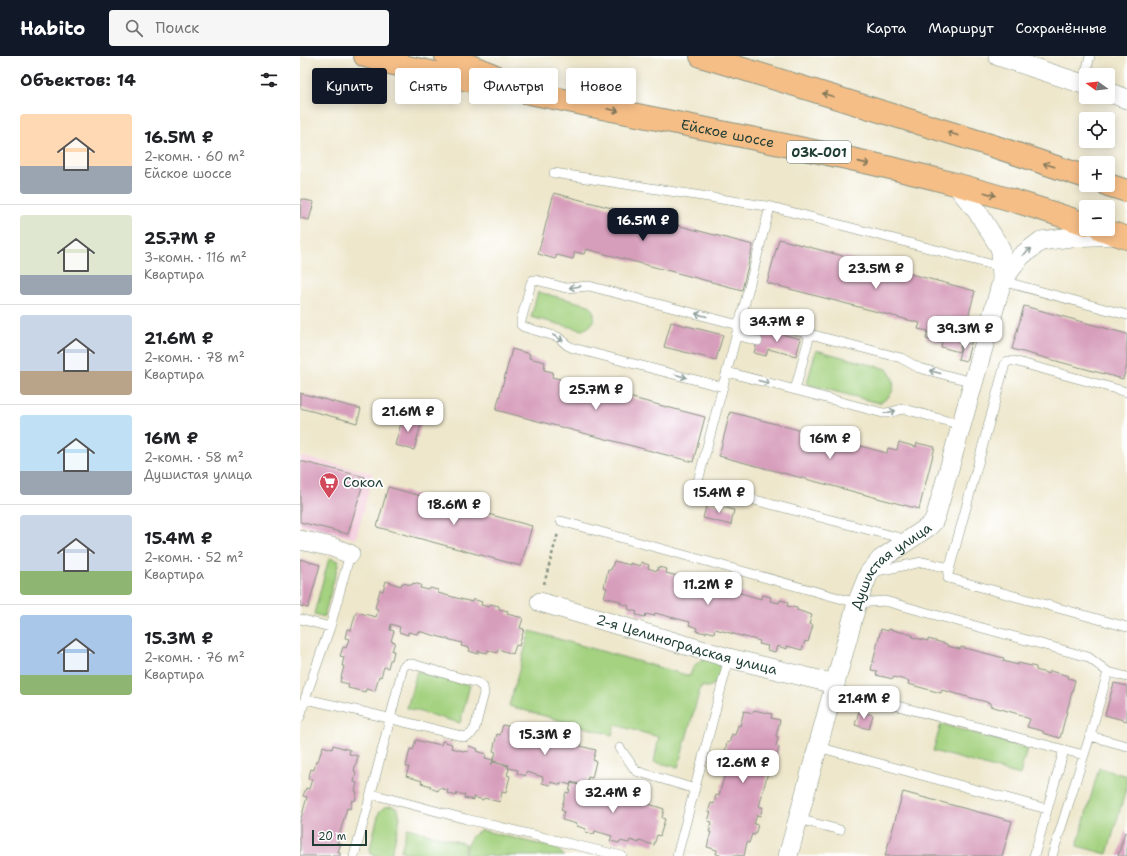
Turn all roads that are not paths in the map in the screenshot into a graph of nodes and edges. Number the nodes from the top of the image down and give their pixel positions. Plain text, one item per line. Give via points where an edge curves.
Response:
1 (365, 56) edge
2 (446, 56) edge
3 (701, 56) edge
4 (998, 56) edge
5 (1090, 56) edge
6 (476, 68) edge
7 (1088, 68) edge
8 (469, 80) edge
9 (1079, 82) edge
10 (1115, 95) edge
11 (558, 99) edge
12 (1127, 99) edge
13 (554, 173) dead end
14 (1079, 175) edge
15 (955, 184) junction
16 (1115, 187) edge
17 (1127, 191) edge
18 (770, 207) junction
19 (1079, 222) edge
20 (1086, 236) edge
21 (1001, 274) junction
22 (1127, 316) edge
23 (740, 320) junction
24 (989, 326) junction
25 (810, 334) junction
26 (736, 335) junction
27 (968, 339) dead end
28 (758, 341) dead end
29 (727, 372) junction
30 (973, 382) junction
31 (723, 387) junction
32 (795, 390) junction
33 (1127, 392) edge
34 (961, 424) junction
35 (561, 521) road end
36 (300, 540) edge
37 (908, 540) junction
38 (350, 554) joint
39 (950, 568) junction
40 (869, 573) junction
41 (540, 602) road end
42 (857, 602) junction
43 (300, 619) edge
44 (330, 627) junction
45 (1127, 627) edge
46 (728, 658) junction
47 (1108, 672) junction
48 (1127, 677) edge
49 (834, 687) junction
50 (305, 699) junction
51 (300, 717) edge
52 (390, 719) junction
53 (1090, 736) junction
54 (1127, 746) edge
55 (818, 747) junction
56 (620, 748) dead end
57 (1064, 750) junction
58 (1084, 755) junction
59 (695, 789) junction
60 (372, 794) junction
61 (1047, 809) junction
62 (798, 819) junction
63 (840, 830) dead end
64 (354, 856) edge
65 (622, 856) edge
66 (678, 856) edge
67 (788, 856) edge
68 (1034, 856) edge
69 (1052, 856) edge

1 - 8 main road, Ейское шоссе / 03К-001
2 - 6 main road, 03К-001
14 -> 3 main road
4 - 9 street
5 - 7 lane
10 - 12 street
11 -> 15 main road, Ейское шоссе / 03К-001 via 810,150
13 - 18 lane
15 -> 19 main road, Ейское шоссе / 03К-001
15 - 21 street via 977,211 999,246
16 - 17 main road
18 - 21 lane
18 - 23 lane
21 -> 20 street via 1041,241
21 - 22 lane
21 - 24 street, Душистая улица
23 - 25 lane
23 - 26 lane
23 -> 31 lane via 590,286 566,288 536,280 531,283 523,313 521,325 558,337 572,348
24 - 27 lane via 971,329
24 - 30 street, Душистая улица
30 -> 25 lane via 919,368 901,358
25 - 32 lane
26 - 28 lane
26 - 29 lane
29 - 31 lane
29 -> 32 lane
30 - 34 street, Душистая улица
31 - 37 lane via 697,485
32 -> 34 lane via 883,413 905,409
33 - 39 lane via 1008,361 1005,364
34 - 37 street, Душистая улица via 933,522
35 - 42 lane
36 - 38 street
37 - 40 street, Душистая улица via 882,559
38 - 44 lane
39 - 40 lane via 922,562
39 - 45 lane via 948,578
40 - 42 street, Душистая улица
41 - 46 street, 2-я Целиноградская улица
42 - 47 lane via 885,601 1088,657
42 - 49 street, Душистая улица
43 - 44 lane
44 - 50 lane
46 - 49 street, 2-я Целиноградская улица
46 - 59 lane
47 - 48 lane
47 - 53 lane
49 - 55 street, Душистая улица
49 - 57 lane
50 - 51 lane
50 - 52 lane
52 - 52 lane via 465,737 475,728 484,693 483,687 478,683 406,664 403,667
52 - 60 lane
53 - 54 lane
53 - 58 lane
55 - 61 lane
55 - 62 street, Душистая улица
56 - 59 lane via 636,771
57 - 58 lane
57 - 61 lane
58 - 69 lane
59 - 66 lane
60 - 64 lane
60 - 65 lane
61 - 68 lane
62 - 63 lane
62 - 67 street, Душистая улица

